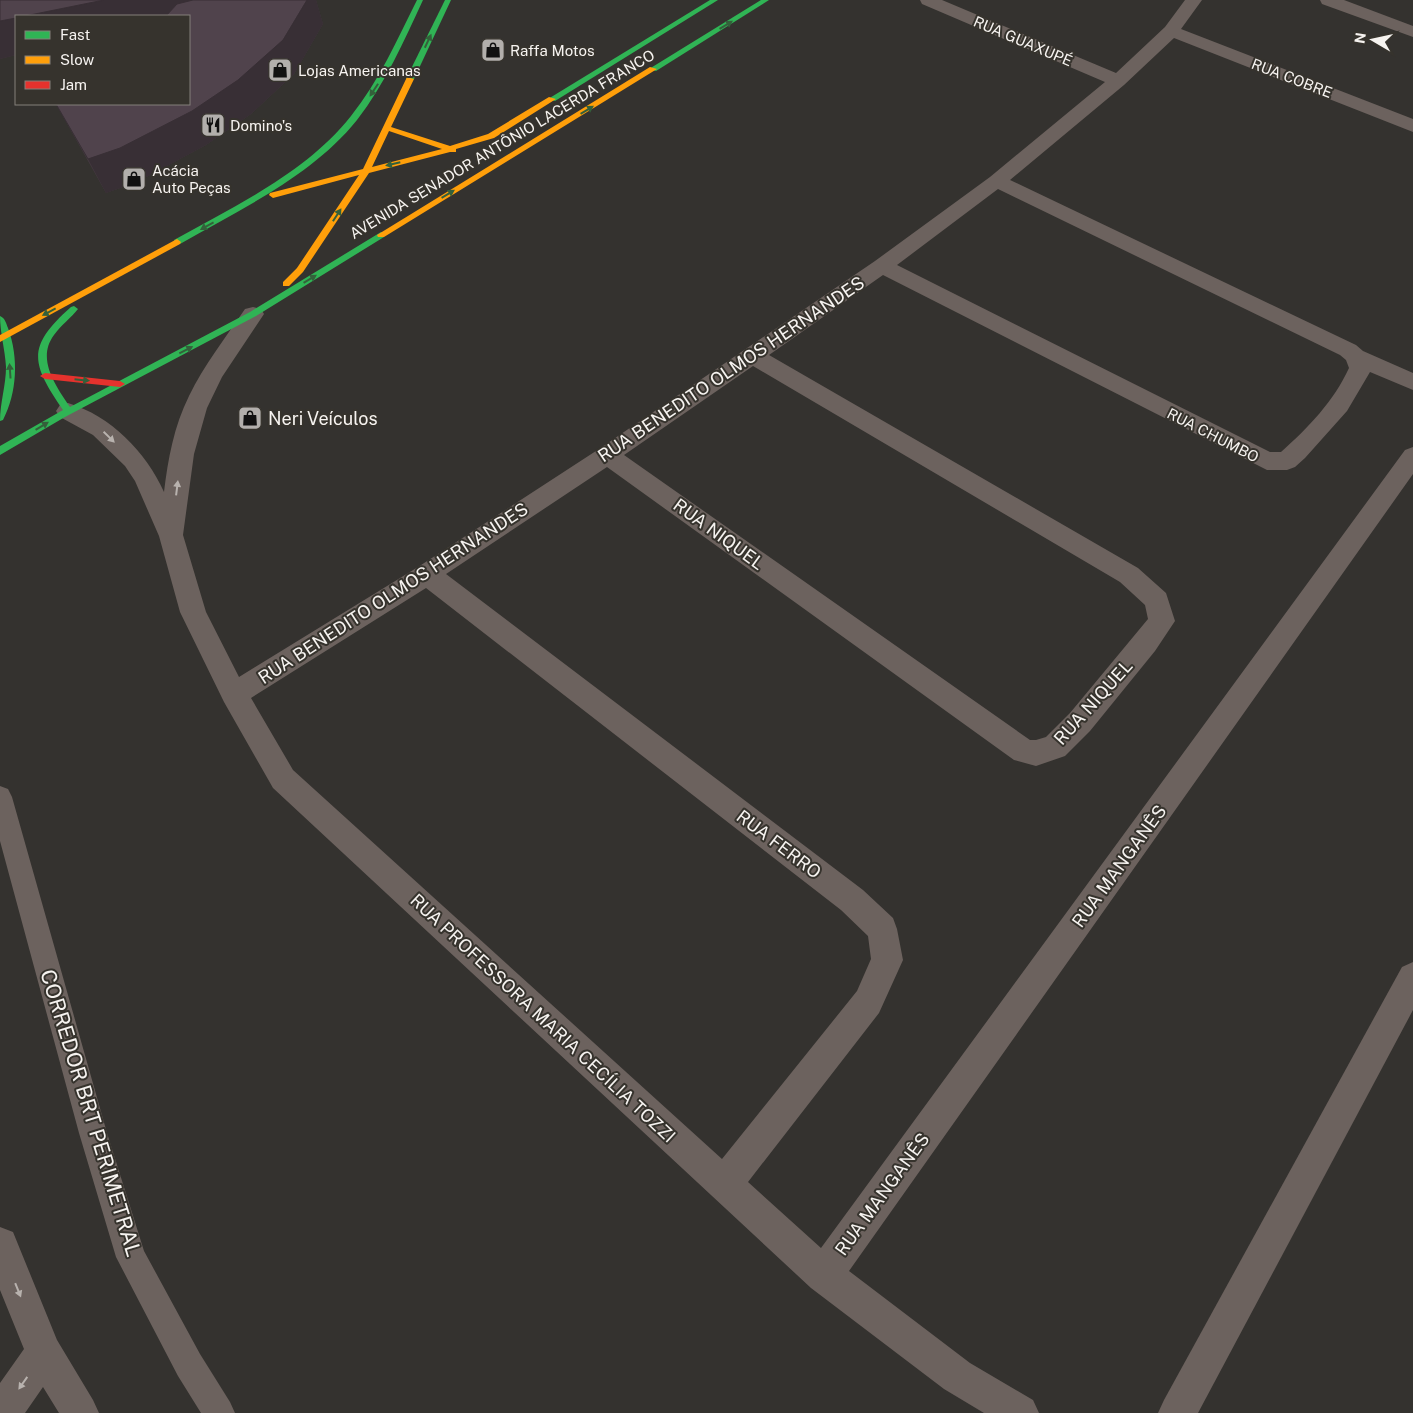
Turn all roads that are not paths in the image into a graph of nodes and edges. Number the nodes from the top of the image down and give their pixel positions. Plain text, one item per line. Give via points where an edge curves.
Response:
1 (420, 0) edge
2 (448, 0) edge
3 (715, 0) edge
4 (766, 0) edge
5 (928, 0) edge
6 (1194, 0) edge
7 (1328, 0) edge
8 (1171, 31) junction
9 (1413, 32) edge
10 (1118, 81) junction
11 (1413, 126) edge
12 (387, 128) junction
13 (453, 150) junction
14 (368, 170) junction
15 (997, 181) junction
16 (292, 189) junction
17 (315, 194) dead end
18 (250, 202) junction
19 (318, 220) dead end
20 (882, 266) junction
21 (128, 270) junction
22 (300, 270) junction
23 (253, 314) junction
24 (0, 319) edge
25 (4, 337) edge
26 (752, 355) junction
27 (1355, 356) junction
28 (44, 376) junction
29 (1413, 382) edge
30 (120, 384) junction
31 (68, 411) junction
32 (0, 418) edge
33 (0, 451) edge
34 (607, 454) junction
35 (1413, 456) edge
36 (171, 536) junction
37 (427, 574) junction
38 (234, 694) junction
39 (0, 796) edge
40 (1413, 978) edge
41 (724, 1184) junction
42 (0, 1245) edge
43 (824, 1275) junction
44 (44, 1353) junction
45 (2, 1413) edge
46 (80, 1413) edge
47 (219, 1413) edge
48 (1020, 1413) edge
49 (1177, 1413) edge

1 -> 18 main road via 382,76 341,134 311,160
12 -> 2 main road
3 - 13 main road, AVENIDA SENADOR ANTÔNIO LACERDA FRANCO via 515,124
23 -> 4 main road, AVENIDA SENADOR ANTÔNIO LACERDA FRANCO
5 - 10 street, RUA GUAXUPÉ
6 - 8 street, RUA BENEDITO OLMOS HERNANDES
7 - 9 street
8 - 10 street, RUA BENEDITO OLMOS HERNANDES
8 - 11 street, RUA COBRE
10 - 15 street, RUA BENEDITO OLMOS HERNANDES
12 - 13 main road
12 - 14 main road
13 -> 14 main road, AVENIDA SENADOR ANTÔNIO LACERDA FRANCO
14 - 16 main road, AVENIDA SENADOR ANTÔNIO LACERDA FRANCO
22 -> 14 main road
15 - 20 street, RUA BENEDITO OLMOS HERNANDES
15 - 27 street
16 - 17 main road
16 - 18 main road, AVENIDA SENADOR ANTÔNIO LACERDA FRANCO
18 -> 21 main road
19 - 22 main road
20 - 26 street, RUA BENEDITO OLMOS HERNANDES
20 - 27 street, RUA CHUMBO via 1267,461 1287,461 1310,441 1356,381 1360,368
21 -> 25 main road
21 - 28 main road via 61,318 47,335 40,361
22 - 23 main road
30 -> 23 main road
36 -> 23 street, RUA PROFESSORA MARIA CECÍLIA TOZZI via 184,440 195,406
24 - 25 main road
32 -> 25 main road via 11,386
26 - 34 street, RUA BENEDITO OLMOS HERNANDES
26 - 34 street, RUA NIQUEL via 1129,576 1157,600 1162,621 1055,747 1036,753 1024,751
27 - 29 street
28 -> 30 main road
28 - 31 main road
30 - 31 main road
33 -> 31 main road
31 -> 36 street, RUA PROFESSORA MARIA CECÍLIA TOZZI via 101,429 133,460 145,477
34 - 37 street, RUA BENEDITO OLMOS HERNANDES
35 - 43 street, RUA MANGANÊS
36 - 38 street, RUA PROFESSORA MARIA CECÍLIA TOZZI via 193,612
37 - 38 street, RUA BENEDITO OLMOS HERNANDES
37 - 41 street, RUA FERRO via 852,900 882,929 887,960 868,1002
38 - 41 street, RUA PROFESSORA MARIA CECÍLIA TOZZI via 283,778
39 - 47 lane, CORREDOR BRT PERIMETRAL via 93,1133 131,1257
40 - 49 street
41 - 43 street, RUA PROFESSORA MARIA CECÍLIA TOZZI
42 -> 44 street
43 - 48 street, RUA PROFESSORA MARIA CECÍLIA TOZZI via 957,1376
44 -> 45 street
44 - 46 street

